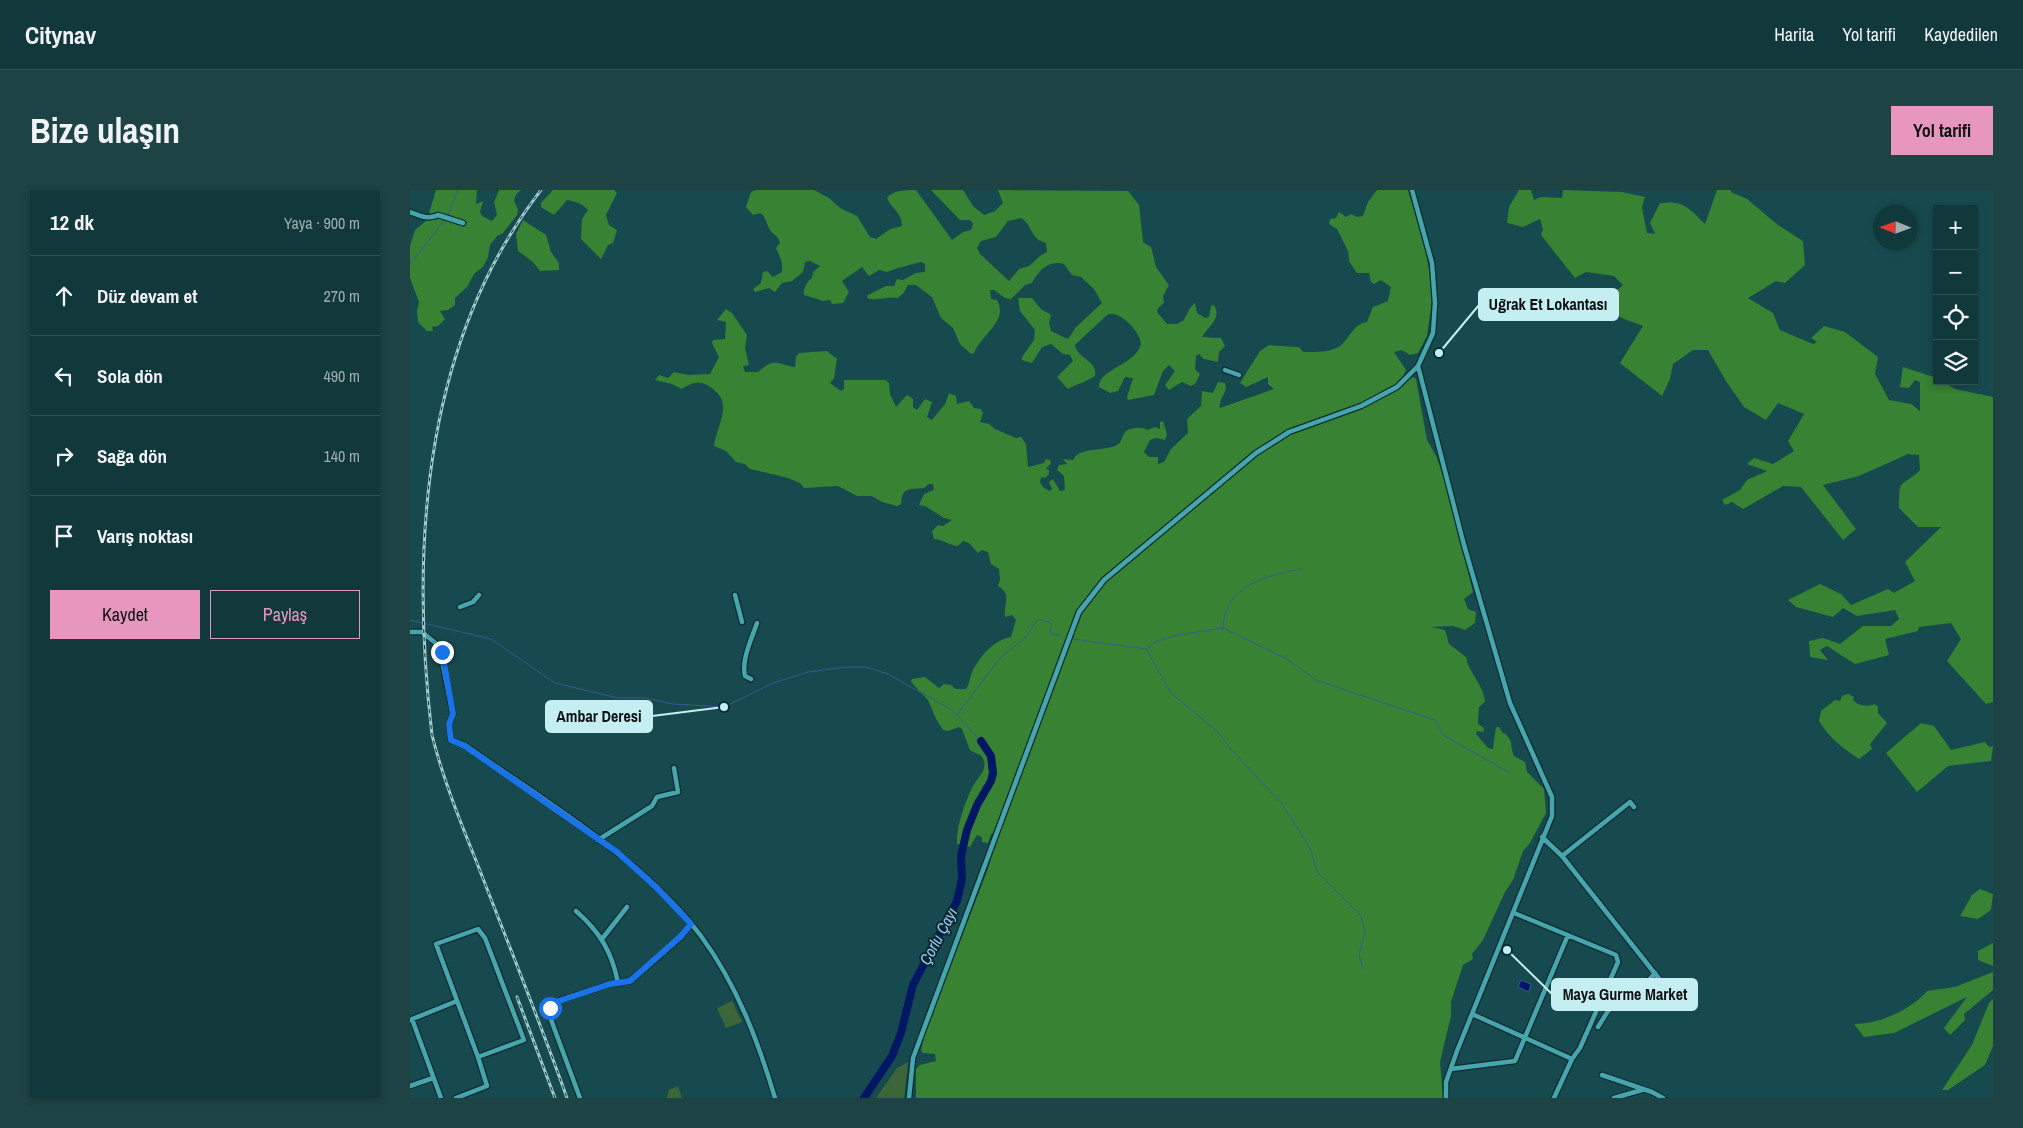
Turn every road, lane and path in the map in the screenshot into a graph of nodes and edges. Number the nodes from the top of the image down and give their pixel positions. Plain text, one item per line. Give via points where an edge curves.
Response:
1 (1412, 190) edge
2 (410, 212) edge
3 (463, 223) dead end
4 (1418, 366) junction
5 (1225, 370) dead end
6 (1239, 375) dead end
7 (479, 595) dead end
8 (735, 595) dead end
9 (460, 607) dead end
10 (742, 622) dead end
11 (757, 623) dead end
12 (410, 632) edge
13 (751, 679) dead end
14 (674, 768) dead end
15 (1634, 807) dead end
16 (1542, 838) junction
17 (598, 840) junction
18 (1562, 856) junction
19 (627, 908) dead end
20 (576, 911) dead end
21 (1514, 913) junction
22 (691, 924) junction
23 (1568, 935) junction
24 (602, 939) junction
25 (1655, 973) junction
26 (618, 983) junction
27 (1675, 999) dead end
28 (457, 1001) junction
29 (1472, 1014) junction
30 (411, 1020) edge
31 (1598, 1027) dead end
32 (1525, 1037) junction
33 (478, 1057) junction
34 (1572, 1059) junction
35 (1451, 1069) junction
36 (1602, 1075) dead end
37 (433, 1078) junction
38 (410, 1086) edge
39 (1643, 1089) junction
40 (441, 1098) edge
41 (456, 1098) edge
42 (580, 1098) edge
43 (775, 1098) edge
44 (909, 1098) edge
45 (1446, 1098) edge
46 (1554, 1098) edge
47 (1614, 1098) edge
48 (1663, 1098) edge

1 - 4 street via 1432,263 1435,303 1433,333
2 - 3 street via 425,218 438,215
4 - 16 street via 1464,545 1510,703 1552,797 1552,816
4 - 44 street via 1397,387 1361,406 1289,432 1264,447 1104,580 1079,612 913,1058
5 - 6 street
7 - 9 street via 473,602
8 - 10 street
11 - 13 street via 744,672
12 - 17 street via 422,632 439,646 453,714 449,724 451,740 465,746
14 - 17 street via 678,792 657,797 652,806
15 - 18 street via 1630,802
16 - 18 street
16 - 21 street
17 - 22 street via 617,852 656,887
18 - 25 street
19 - 24 street
20 - 24 street
21 - 23 street
21 - 29 street
22 - 26 street via 630,981
22 - 43 street via 725,974 748,1017
23 - 32 street
23 - 34 street via 1616,955 1618,962 1580,1048
24 - 26 street
25 - 27 street
25 - 31 street via 1645,985 1608,1011
26 - 42 street via 552,1003 550,1008 550,1017
28 - 30 street
28 - 33 street
28 - 33 street via 436,944 478,929 485,938 524,1040
29 - 32 street
29 - 35 street
30 - 37 street
32 - 34 street
32 - 35 street via 1515,1061
33 - 41 street via 487,1086
34 - 46 street
35 - 45 street via 1446,1082
36 - 39 street
37 - 38 street
37 - 40 street
39 - 47 street
39 - 48 street

